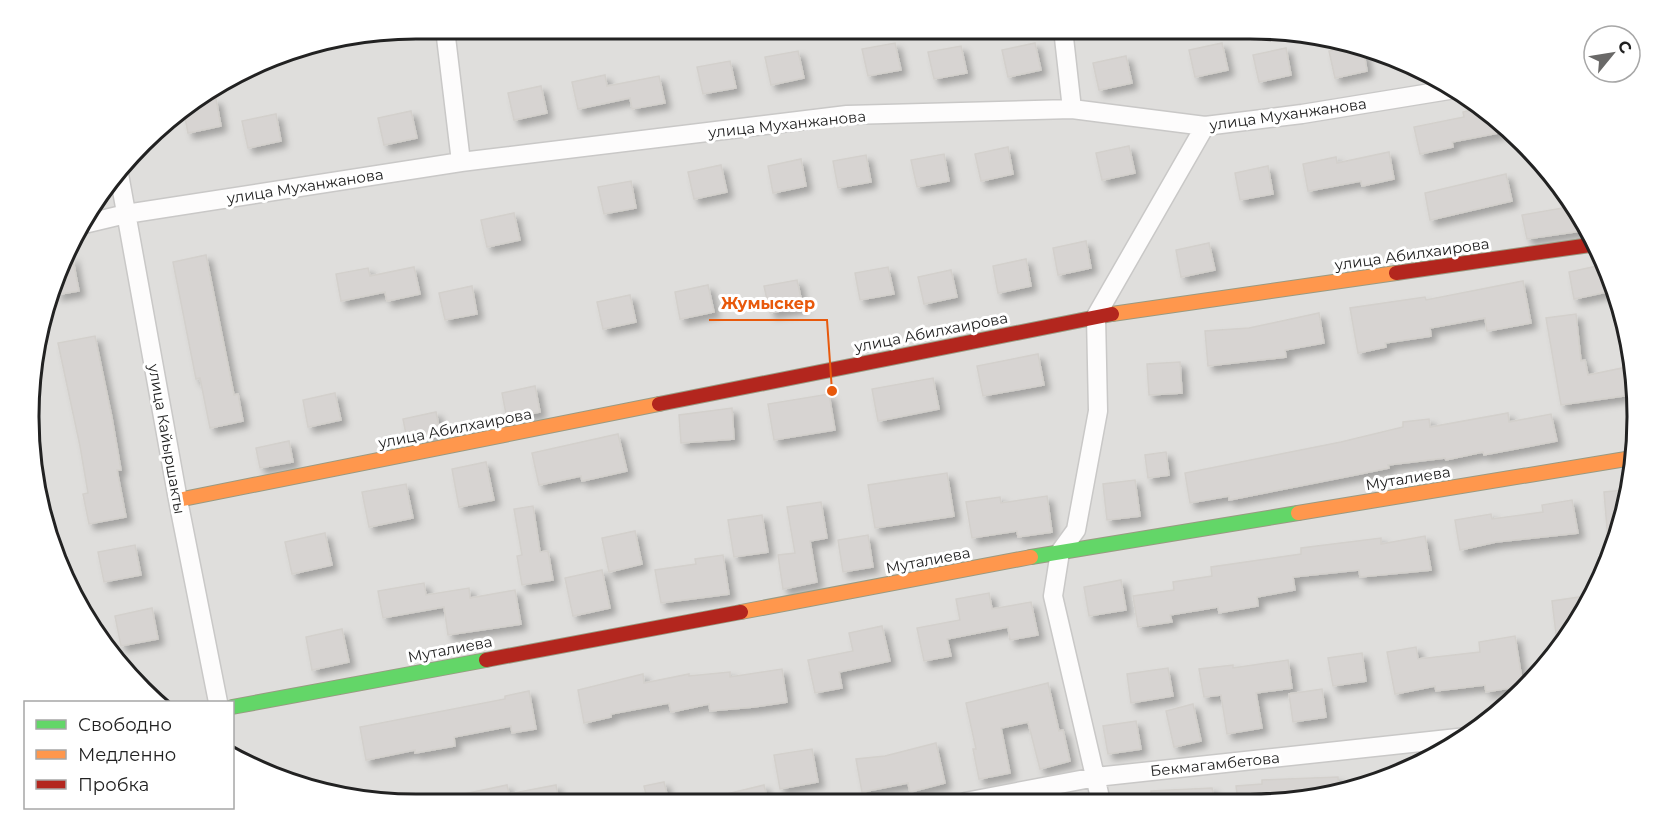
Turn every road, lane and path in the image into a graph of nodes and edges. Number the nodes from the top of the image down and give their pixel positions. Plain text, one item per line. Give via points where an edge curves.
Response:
1 (446, 39) edge
2 (1065, 39) edge
3 (1440, 91) edge
4 (1072, 109) junction
5 (1205, 126) junction
6 (461, 162) junction
7 (121, 183) edge
8 (126, 214) junction
9 (94, 222) edge
10 (1586, 246) edge
11 (1096, 316) junction
12 (1625, 459) edge
13 (178, 500) junction
14 (1060, 552) junction
15 (218, 701) edge
16 (234, 707) edge
17 (1444, 740) edge
18 (1096, 777) junction
19 (1007, 794) edge
20 (1099, 794) edge

1 - 6 street
2 - 4 street
3 - 5 street, улица Муханжанова
4 - 5 street, улица Муханжанова
4 - 6 street, улица Муханжанова via 847,115
5 - 11 street
6 - 8 street, улица Муханжанова
7 - 8 street, улица Кайыршакты
8 - 9 street, улица Муханжанова
8 - 13 street, улица Кайыршакты
10 - 11 street, улица Абилхаирова
11 - 13 street, улица Абилхаирова
11 - 14 street via 1098,411 1076,530
12 - 14 street, Муталиева
13 - 15 street, улица Кайыршакты
14 - 16 street, Муталиева
14 - 18 street via 1053,596
17 - 18 street, Бекмагамбетова
18 - 19 street, Бекмагамбетова
18 - 20 street

